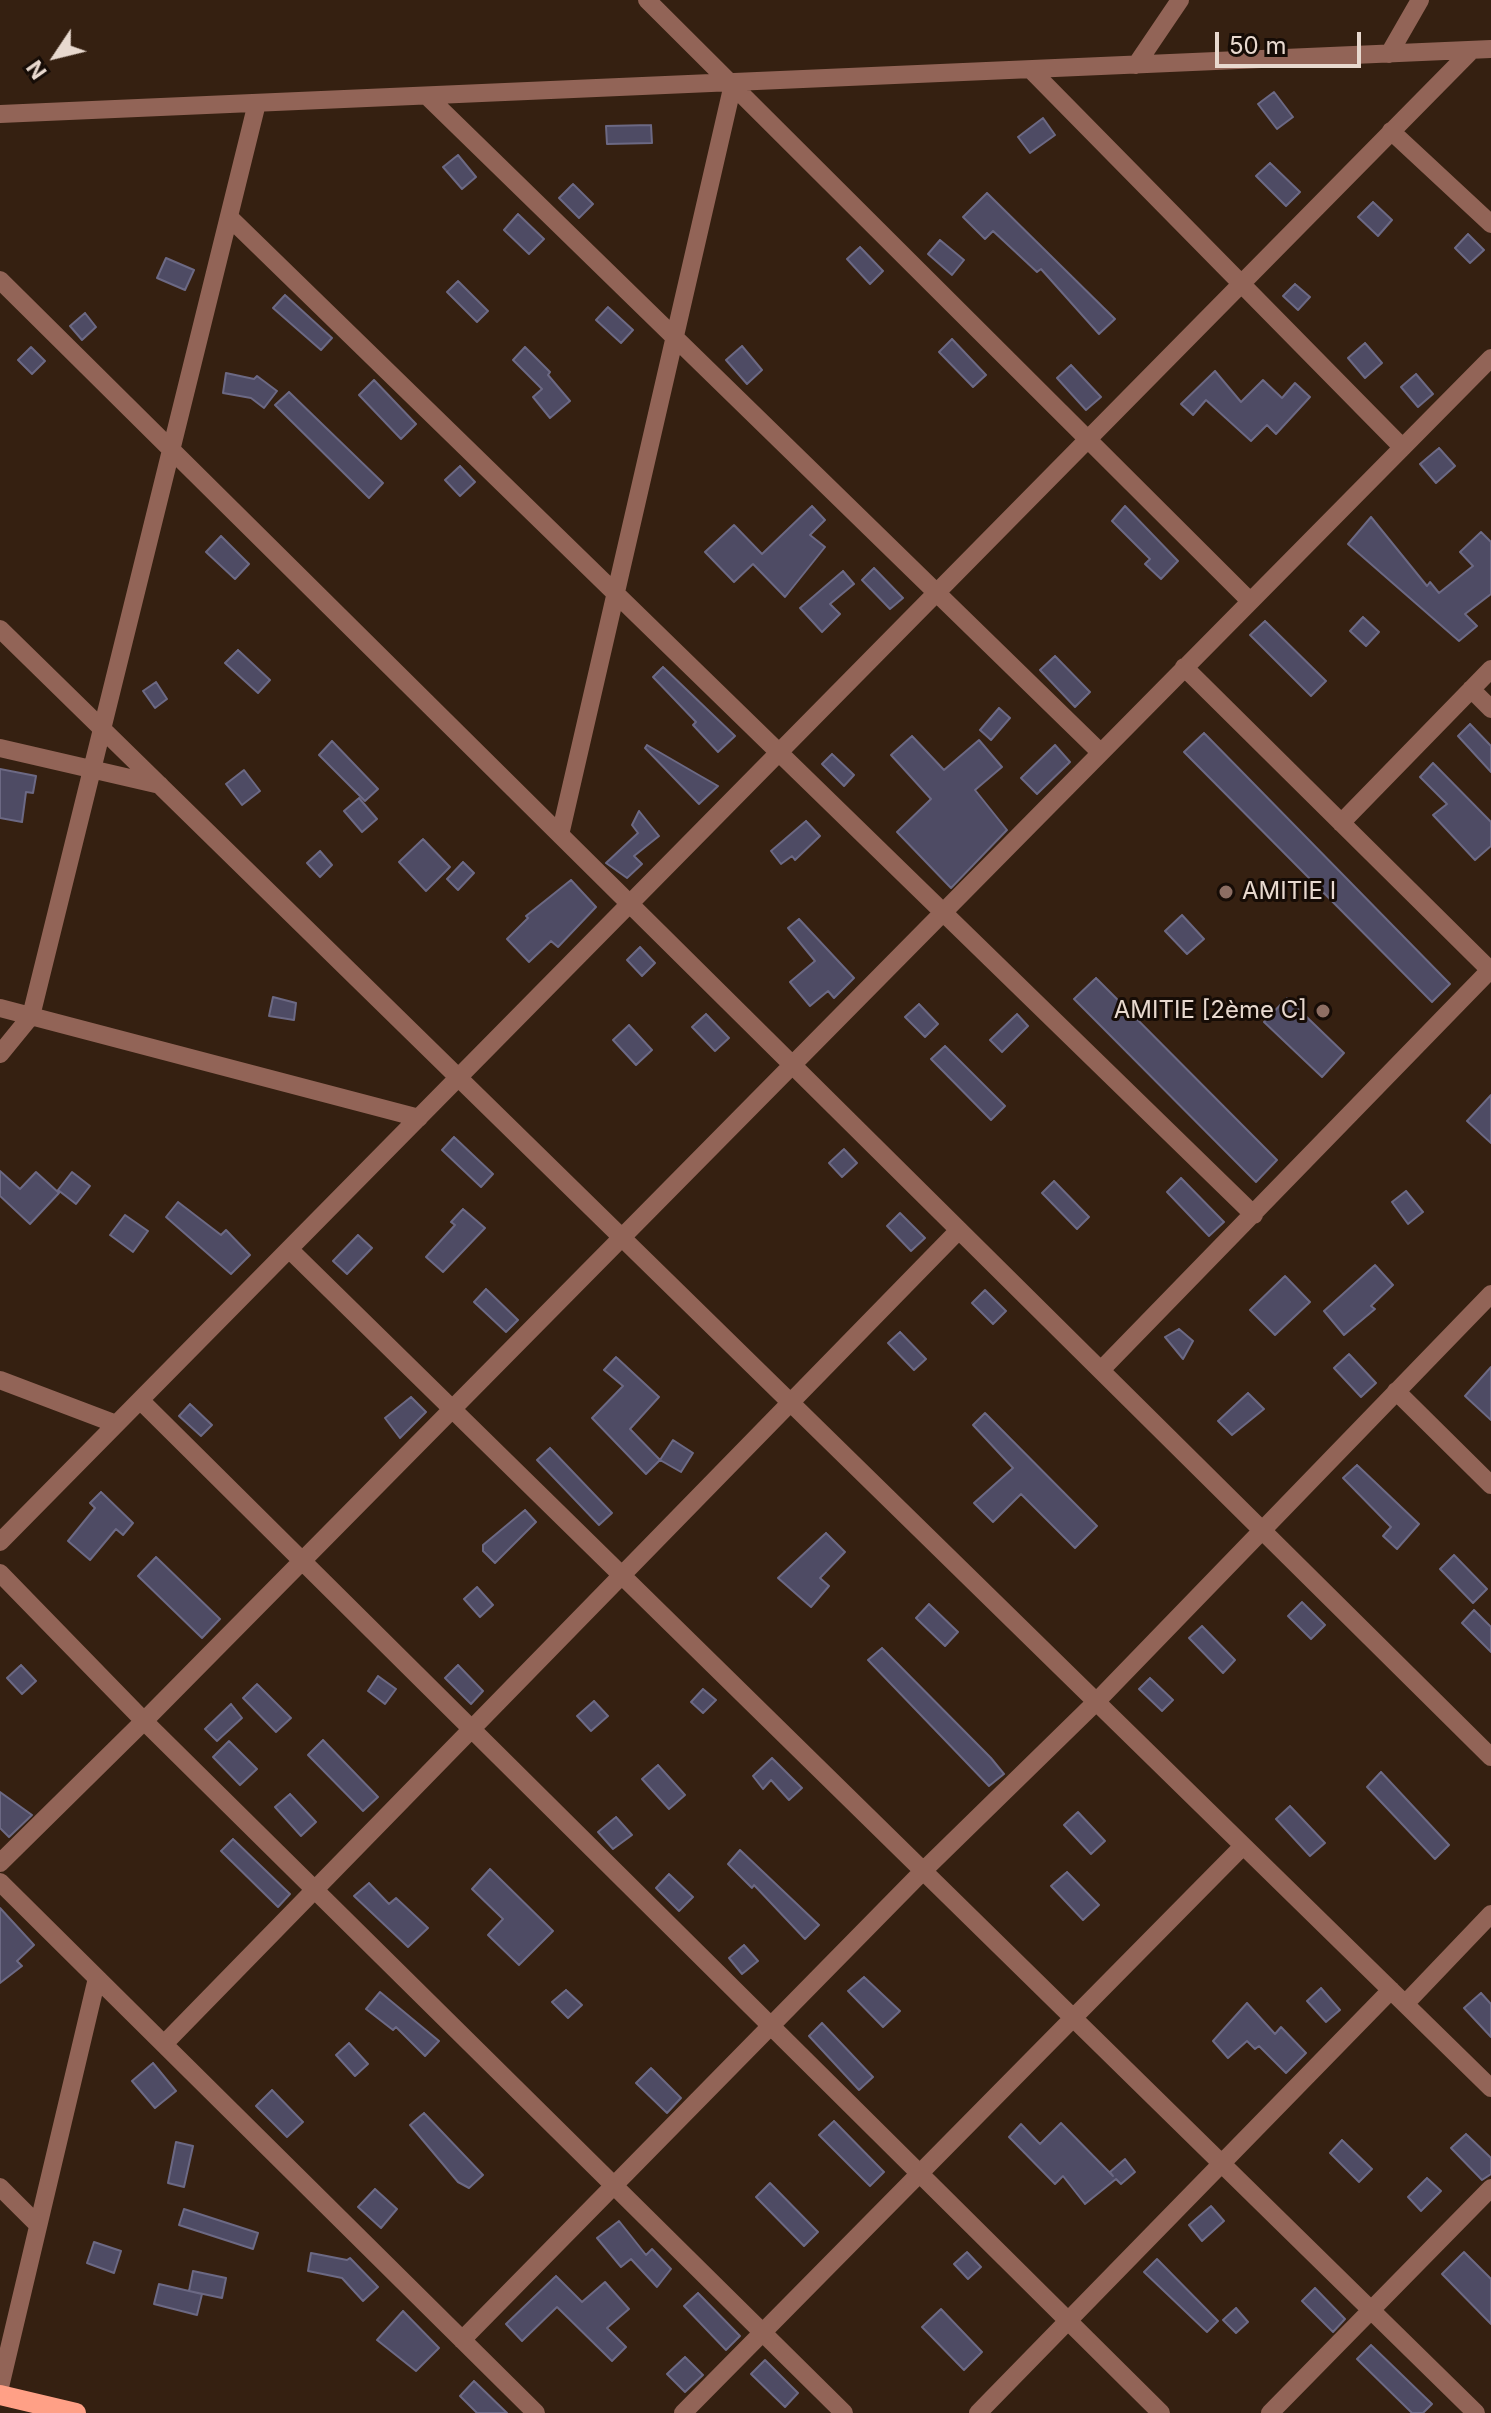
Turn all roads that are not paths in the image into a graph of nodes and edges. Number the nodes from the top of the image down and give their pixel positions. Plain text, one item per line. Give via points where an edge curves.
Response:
1 (647, 0) edge
2 (1420, 0) edge
3 (1174, 2) edge
4 (1491, 49) edge
5 (1471, 51) junction
6 (1389, 54) junction
7 (1136, 65) junction
8 (1031, 70) junction
9 (733, 84) junction
10 (427, 96) junction
11 (257, 103) junction
12 (0, 114) edge
13 (1391, 131) junction
14 (229, 217) junction
15 (1491, 224) edge
16 (0, 280) edge
17 (1241, 284) junction
18 (675, 337) junction
19 (1491, 358) edge
20 (1088, 439) junction
21 (1402, 447) junction
22 (171, 450) junction
23 (936, 592) junction
24 (616, 593) junction
25 (1250, 601) junction
26 (0, 629) edge
27 (1184, 667) junction
28 (1491, 669) edge
29 (1471, 689) junction
30 (1491, 709) edge
31 (102, 729) junction
32 (0, 748) edge
33 (779, 752) junction
34 (1100, 752) junction
35 (92, 770) junction
36 (160, 785) junction
37 (1341, 823) junction
38 (560, 835) junction
39 (630, 904) junction
40 (942, 912) junction
41 (1491, 971) edge
42 (0, 1008) edge
43 (31, 1016) junction
44 (0, 1054) edge
45 (792, 1064) junction
46 (458, 1078) junction
47 (419, 1118) junction
48 (1254, 1215) junction
49 (959, 1230) junction
50 (620, 1237) junction
51 (289, 1249) junction
52 (1491, 1294) edge
53 (1101, 1370) junction
54 (0, 1380) edge
55 (1396, 1391) junction
56 (140, 1400) junction
57 (791, 1403) junction
58 (450, 1408) junction
59 (116, 1424) junction
60 (1491, 1485) edge
61 (1261, 1528) junction
62 (0, 1542) edge
63 (301, 1559) junction
64 (0, 1573) edge
65 (622, 1576) junction
66 (1097, 1701) junction
67 (144, 1721) junction
68 (472, 1729) junction
69 (1489, 1751) edge
70 (1243, 1846) junction
71 (0, 1863) edge
72 (923, 1871) junction
73 (0, 1882) edge
74 (316, 1888) junction
75 (1491, 1914) edge
76 (97, 1978) junction
77 (1391, 1990) junction
78 (1405, 2004) junction
79 (1073, 2018) junction
80 (771, 2026) junction
81 (164, 2044) junction
82 (1491, 2088) edge
83 (1222, 2164) junction
84 (920, 2174) junction
85 (615, 2185) junction
86 (0, 2187) edge
87 (1491, 2188) edge
88 (38, 2225) junction
89 (1371, 2310) junction
90 (1068, 2321) junction
91 (763, 2332) junction
92 (462, 2340) junction
93 (0, 2387) edge
94 (0, 2395) edge
95 (76, 2413) edge
96 (536, 2413) edge
97 (683, 2413) edge
98 (844, 2413) edge
99 (978, 2413) edge
100 (1161, 2413) edge
101 (1270, 2413) edge
102 (1476, 2413) edge

1 - 9 street
2 - 6 street
3 - 7 street
4 - 5 street
5 - 6 street
5 - 13 street
6 - 7 street
7 - 8 street
8 - 9 street
8 - 17 street
9 - 10 street
9 - 18 street
9 - 20 street
10 - 11 street
10 - 18 street
11 - 12 street
11 - 14 street
13 - 15 street
13 - 17 street
14 - 22 street
14 - 24 street
16 - 22 street
17 - 20 street
17 - 21 street
18 - 23 street
18 - 24 street
19 - 21 street
20 - 23 street
20 - 25 street
21 - 25 street
22 - 31 street
22 - 38 street
23 - 33 street
23 - 34 street
24 - 33 street
24 - 38 street
25 - 27 street
26 - 31 street
27 - 34 street
27 - 37 street
28 - 29 street
29 - 30 street
29 - 37 street
31 - 35 street
31 - 36 street
32 - 35 street
33 - 39 street
33 - 40 street
34 - 40 street
35 - 36 street
35 - 43 street
36 - 46 street
37 - 41 street
38 - 39 street
39 - 45 street
39 - 46 street
40 - 45 street
40 - 48 street
41 - 48 street
42 - 43 street
43 - 44 street
43 - 47 street
45 - 49 street
45 - 50 street
46 - 47 street
46 - 50 street
47 - 51 street
48 - 53 street
49 - 53 street
49 - 57 street
50 - 57 street
50 - 58 street
51 - 56 street
51 - 58 street
52 - 55 street
53 - 61 street
54 - 59 street
55 - 60 street
55 - 61 street
56 - 59 street
56 - 63 street
57 - 65 street
57 - 66 street
58 - 63 street
58 - 65 street
59 - 62 street
61 - 66 street
61 - 69 street
63 - 67 street
63 - 68 street
64 - 67 street
65 - 68 street
65 - 72 street
66 - 70 street
66 - 72 street
67 - 71 street
67 - 74 street
68 - 74 street
68 - 80 street
70 - 77 street
70 - 79 street
72 - 79 street
72 - 80 street
73 - 76 street
74 - 81 street
74 - 85 street
75 - 78 street
76 - 81 street
76 - 88 street
77 - 78 street
77 - 83 street
78 - 82 street
79 - 83 street
79 - 84 street
80 - 84 street
80 - 85 street
81 - 92 street
83 - 89 street
83 - 90 street
84 - 90 street
84 - 91 street
85 - 91 street
85 - 92 street
86 - 88 street
87 - 89 street
88 - 93 street
89 - 101 street
89 - 102 street
90 - 99 street
90 - 100 street
91 - 97 street
91 - 98 street
92 - 96 street
94 - 95 main road

